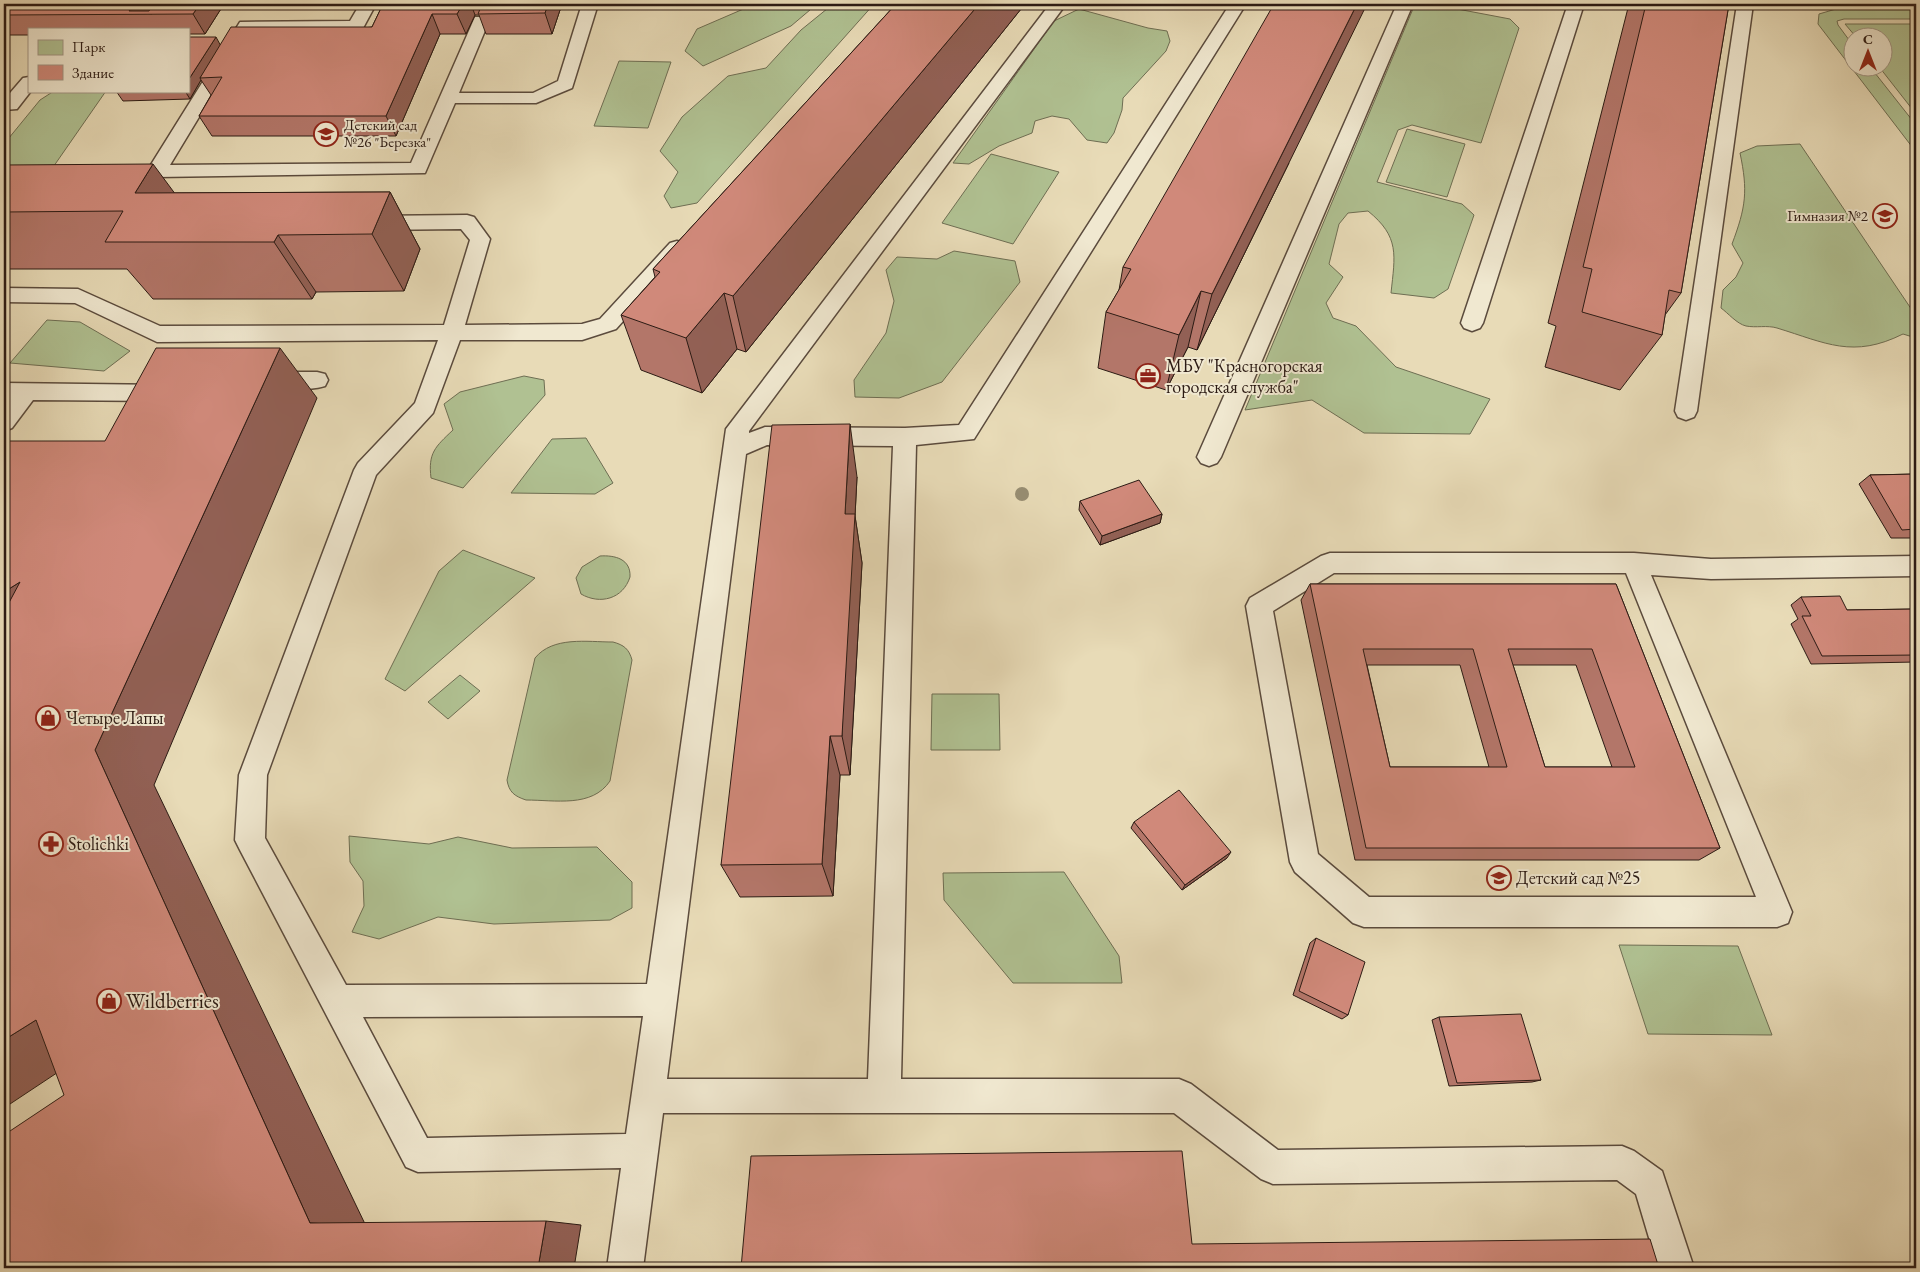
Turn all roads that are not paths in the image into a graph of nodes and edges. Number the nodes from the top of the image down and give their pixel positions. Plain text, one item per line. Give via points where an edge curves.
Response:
1 (368, 4) edge
2 (590, 4) edge
3 (1058, 4) edge
4 (1238, 4) edge
5 (1406, 4) edge
6 (1576, 4) edge
7 (1745, 4) edge
8 (481, 20) edge
9 (28, 83) edge
10 (448, 98) junction
11 (4, 105) edge
12 (352, 223) edge
13 (693, 231) edge
14 (4, 295) edge
15 (1472, 323) dead end
16 (452, 333) junction
17 (243, 380) edge
18 (317, 380) dead end
19 (187, 387) edge
20 (15, 391) edge
21 (1686, 411) dead end
22 (4, 422) edge
23 (905, 437) junction
24 (735, 449) junction
25 (1209, 457) dead end
26 (1634, 563) junction
27 (1916, 566) edge
28 (338, 1000) junction
29 (660, 1000) junction
30 (648, 1096) junction
31 (884, 1097) junction
32 (640, 1151) junction
33 (625, 1268) edge
34 (1676, 1268) edge

1 - 10 lane via 356,26 246,26 157,171 418,169
2 - 10 lane via 566,84 536,98
3 - 24 lane via 738,428
4 - 23 lane via 966,433
5 - 25 lane
6 - 15 lane
7 - 21 lane
8 - 10 lane
9 - 11 lane via 11,105
12 - 16 lane via 467,222 480,238
13 - 16 lane via 608,324 582,332
14 - 16 lane via 78,296 157,334
16 - 28 lane via 425,408 366,470 253,775 250,840
17 - 18 lane
19 - 20 lane via 168,393
20 - 22 lane
23 - 24 lane via 765,436
23 - 31 lane
24 - 29 lane
26 - 26 lane via 1777,912 1364,912 1305,862 1259,606 1330,563
26 - 27 lane via 1711,569
28 - 29 lane
28 - 32 lane via 418,1155
29 - 30 lane
30 - 31 lane
30 - 32 lane
31 - 34 lane via 1179,1096 1273,1167 1622,1163 1650,1183
32 - 33 lane

